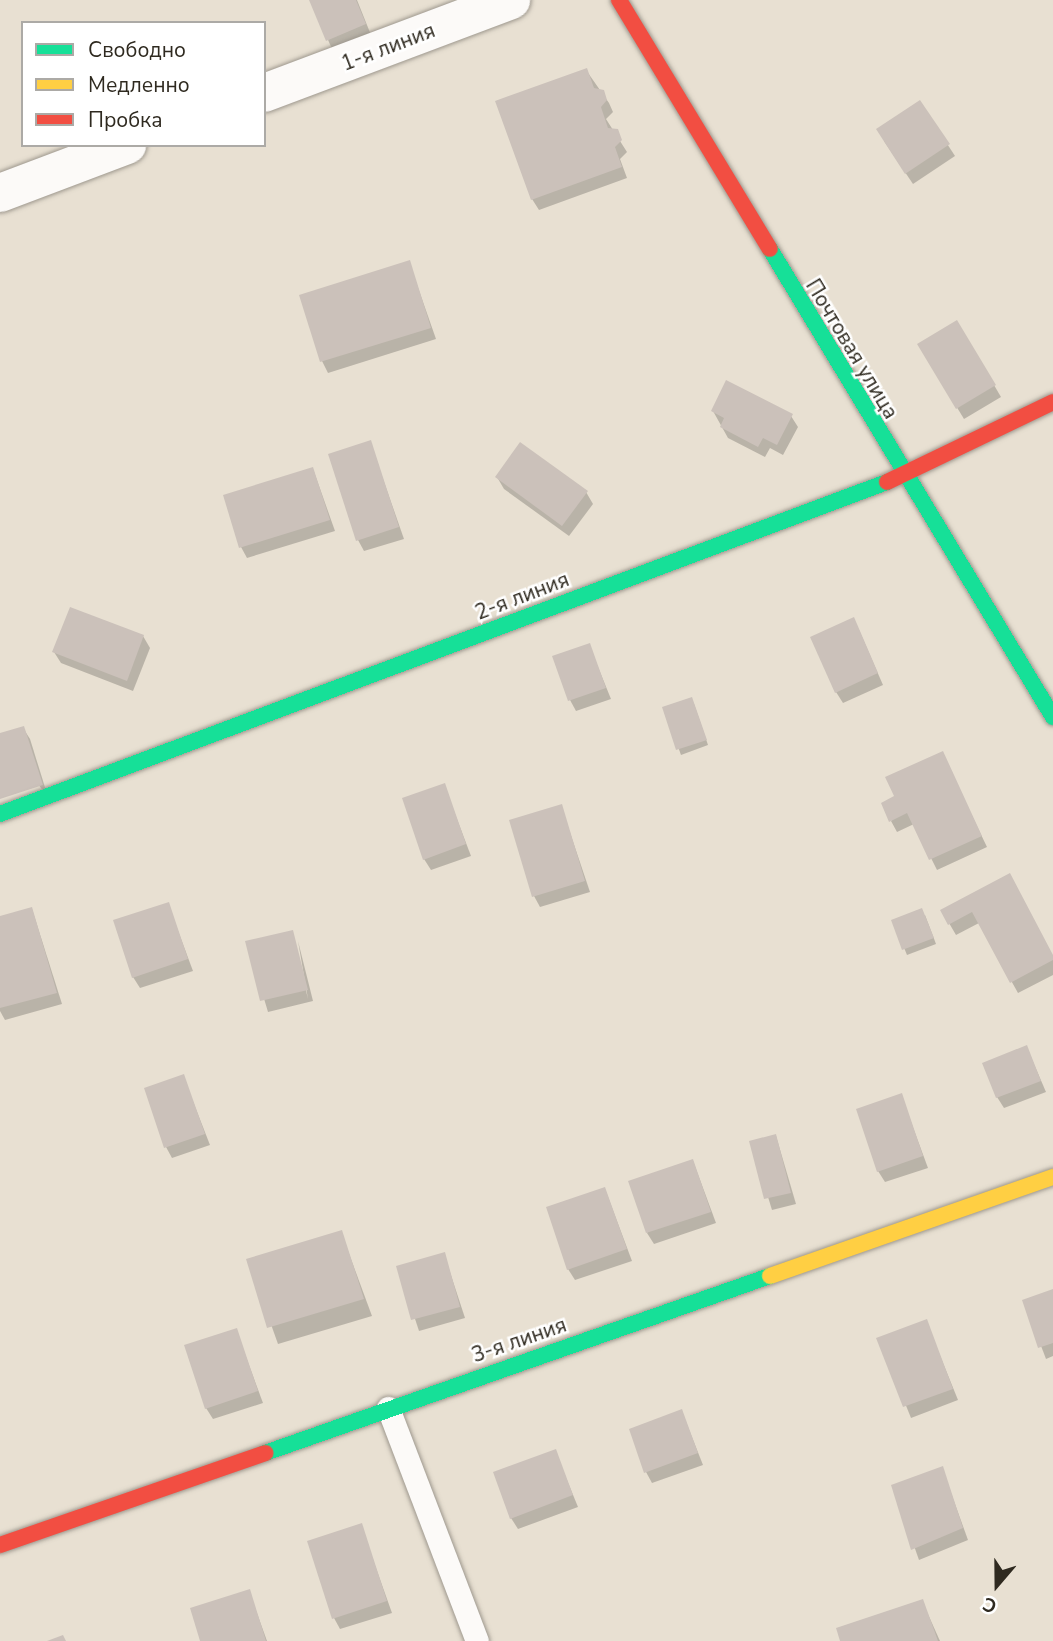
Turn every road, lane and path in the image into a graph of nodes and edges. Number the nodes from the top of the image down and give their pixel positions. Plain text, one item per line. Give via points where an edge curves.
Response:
1 (511, 0) edge
2 (619, 0) edge
3 (266, 92) edge
4 (122, 147) edge
5 (0, 193) edge
6 (1053, 402) edge
7 (904, 476) junction
8 (1053, 717) edge
9 (0, 814) edge
10 (1053, 1177) edge
11 (388, 1408) junction
12 (0, 1545) edge
13 (477, 1641) edge

1 - 3 street, 1-я линия
2 - 7 street, Почтовая улица
4 - 5 street
6 - 7 street, 2-я линия
7 - 8 street, Почтовая улица
7 - 9 street, 2-я линия
10 - 11 street, 3-я линия
11 - 12 street, 3-я линия
11 - 13 lane

